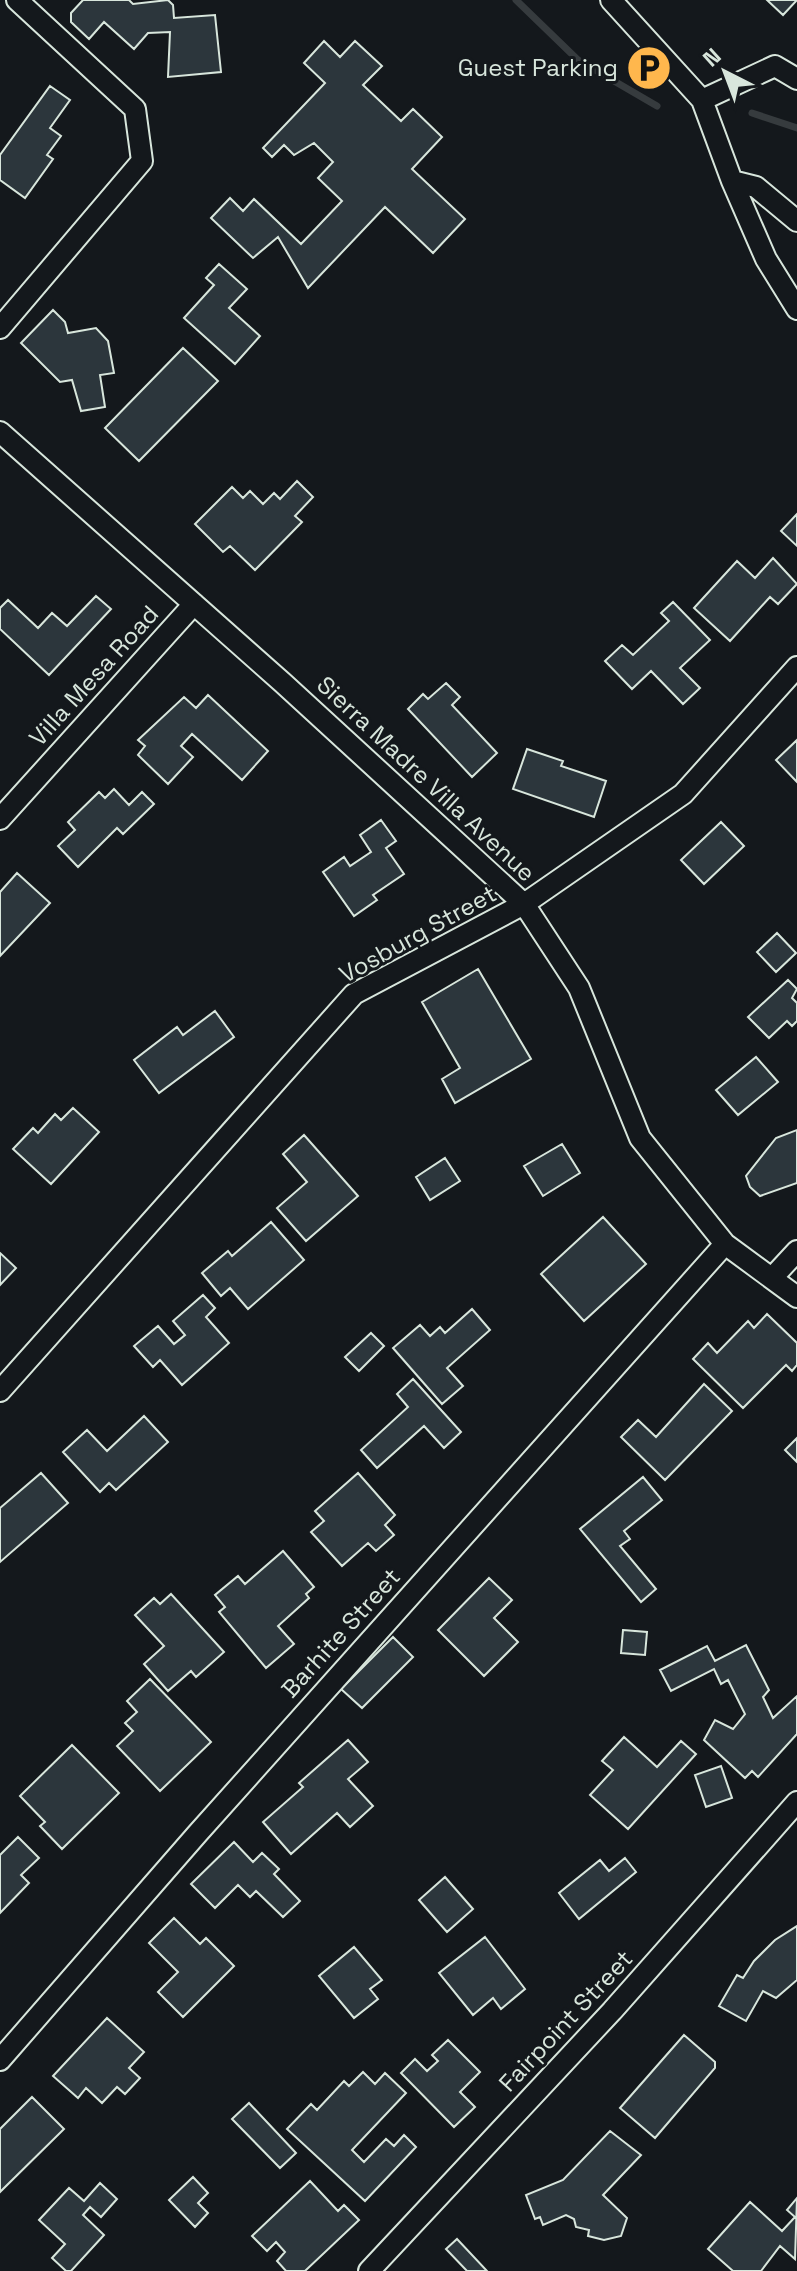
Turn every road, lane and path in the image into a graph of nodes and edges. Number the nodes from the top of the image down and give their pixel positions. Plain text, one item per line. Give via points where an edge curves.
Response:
1 (17, 0) edge
2 (611, 0) edge
3 (797, 79) edge
4 (702, 100) junction
5 (732, 181) junction
6 (797, 221) edge
7 (797, 309) edge
8 (0, 328) edge
9 (0, 432) edge
10 (194, 604) junction
11 (797, 667) edge
12 (0, 819) edge
13 (524, 904) junction
14 (725, 1244) junction
15 (797, 1251) edge
16 (772, 1278) junction
17 (797, 1297) edge
18 (0, 1391) edge
19 (797, 1802) edge
20 (0, 2060) edge
21 (369, 2271) edge

1 - 8 street via 135,109 142,161
2 - 4 street
3 - 4 street via 775,66
4 - 5 street
5 - 6 street via 756,187
5 - 7 street via 766,259
9 - 10 street, Sierra Madre Villa Avenue
10 - 12 street, Villa Mesa Road
10 - 13 street, Sierra Madre Villa Avenue
11 - 13 street, Vosburg Street via 683,794
13 - 14 street, Sierra Madre Villa Avenue via 579,988 640,1138
13 - 18 street, Vosburg Street via 354,994
14 - 16 street, Sierra Madre Villa Avenue
14 - 20 street, Barhite Street
15 - 16 street
16 - 17 street, Sierra Madre Villa Avenue
19 - 21 street, Fairpoint Street via 612,2011

